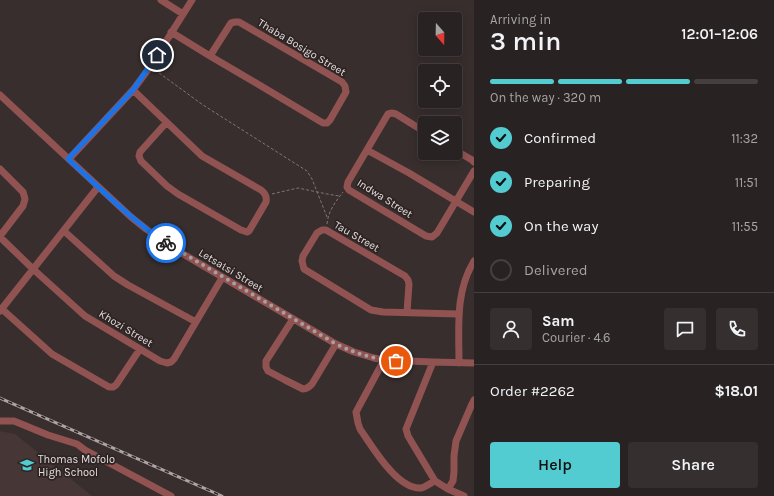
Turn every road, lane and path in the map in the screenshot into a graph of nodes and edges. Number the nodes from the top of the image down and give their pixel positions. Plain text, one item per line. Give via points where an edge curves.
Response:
1 (161, 0) edge
2 (192, 0) edge
3 (182, 14) junction
4 (171, 32) junction
5 (210, 56) junction
6 (150, 67) junction
7 (133, 90) junction
8 (0, 94) edge
9 (166, 122) junction
10 (418, 128) edge
11 (367, 150) junction
12 (462, 154) edge
13 (68, 159) junction
14 (474, 162) edge
15 (0, 169) edge
16 (474, 171) edge
17 (98, 187) junction
18 (348, 189) junction
19 (317, 192) junction
20 (266, 195) junction
21 (340, 196) junction
22 (456, 202) junction
23 (474, 212) edge
24 (327, 217) junction
25 (326, 230) junction
26 (64, 231) junction
27 (0, 236) edge
28 (474, 261) edge
29 (33, 269) junction
30 (222, 278) junction
31 (1, 310) edge
32 (407, 312) junction
33 (458, 314) junction
34 (293, 319) junction
35 (196, 322) junction
36 (336, 344) junction
37 (140, 349) junction
38 (384, 360) junction
39 (433, 362) junction
40 (459, 363) junction
41 (474, 363) edge
42 (474, 400) edge
43 (0, 421) edge
44 (435, 481) junction
45 (448, 489) junction
46 (171, 496) edge
47 (464, 496) edge

1 - 3 street
2 - 3 street
3 - 4 street
4 - 5 street, Thaba Bosigo Street
4 - 6 street
5 - 5 street, Thaba Bosigo Street via 323,123 330,120 346,92 342,82 239,22 231,23
6 - 7 street
6 - 19 path via 203,105 307,171
7 - 9 street
7 - 13 street
8 - 13 street, Letsatsi Street
9 - 20 street via 202,156
9 - 20 street via 140,151 139,156 142,163 174,192 247,232 265,204
10 - 11 street, Indwa Street via 390,113
11 - 18 street, Indwa Street via 348,182
11 - 22 street
12 - 14 street
13 - 17 street, Letsatsi Street
15 - 27 street via 23,192 25,199 21,209
16 - 22 street, Indwa Street
17 - 26 street
17 - 30 street, Letsatsi Street via 146,229
18 - 21 path
18 - 22 street, Indwa Street via 428,237 437,233
19 - 20 path via 298,188
19 - 21 path
19 - 24 path
21 - 24 path
22 - 23 street
24 - 25 path
25 - 32 street, Tau Street via 407,278
25 - 32 street, Tau Street via 317,233 303,256 304,269 371,310
26 - 29 street
26 - 35 street via 114,276
27 - 29 street, Khozi Street
28 - 33 street via 464,284
29 - 31 street
29 - 37 street, Khozi Street via 80,312
30 - 34 street, Letsatsi Street
30 - 35 street, Khozi Street
31 - 37 street via 52,354 109,387 116,385
32 - 33 street, Tau Street
33 - 40 street
34 - 36 street, Letsatsi Street
34 - 36 street via 266,362 268,371 306,389 310,387
35 - 37 street, Khozi Street via 171,362 162,362
36 - 38 street, Letsatsi Street
38 - 39 street, Letsatsi Street
38 - 44 street via 356,412 360,429 388,468 406,484 422,488
39 - 40 street, Letsatsi Street
39 - 44 street via 406,428 408,436
40 - 41 street, Letsatsi Street
42 - 45 street via 456,441 453,481
43 - 46 street via 11,420 77,444
44 - 45 street
45 - 47 street

